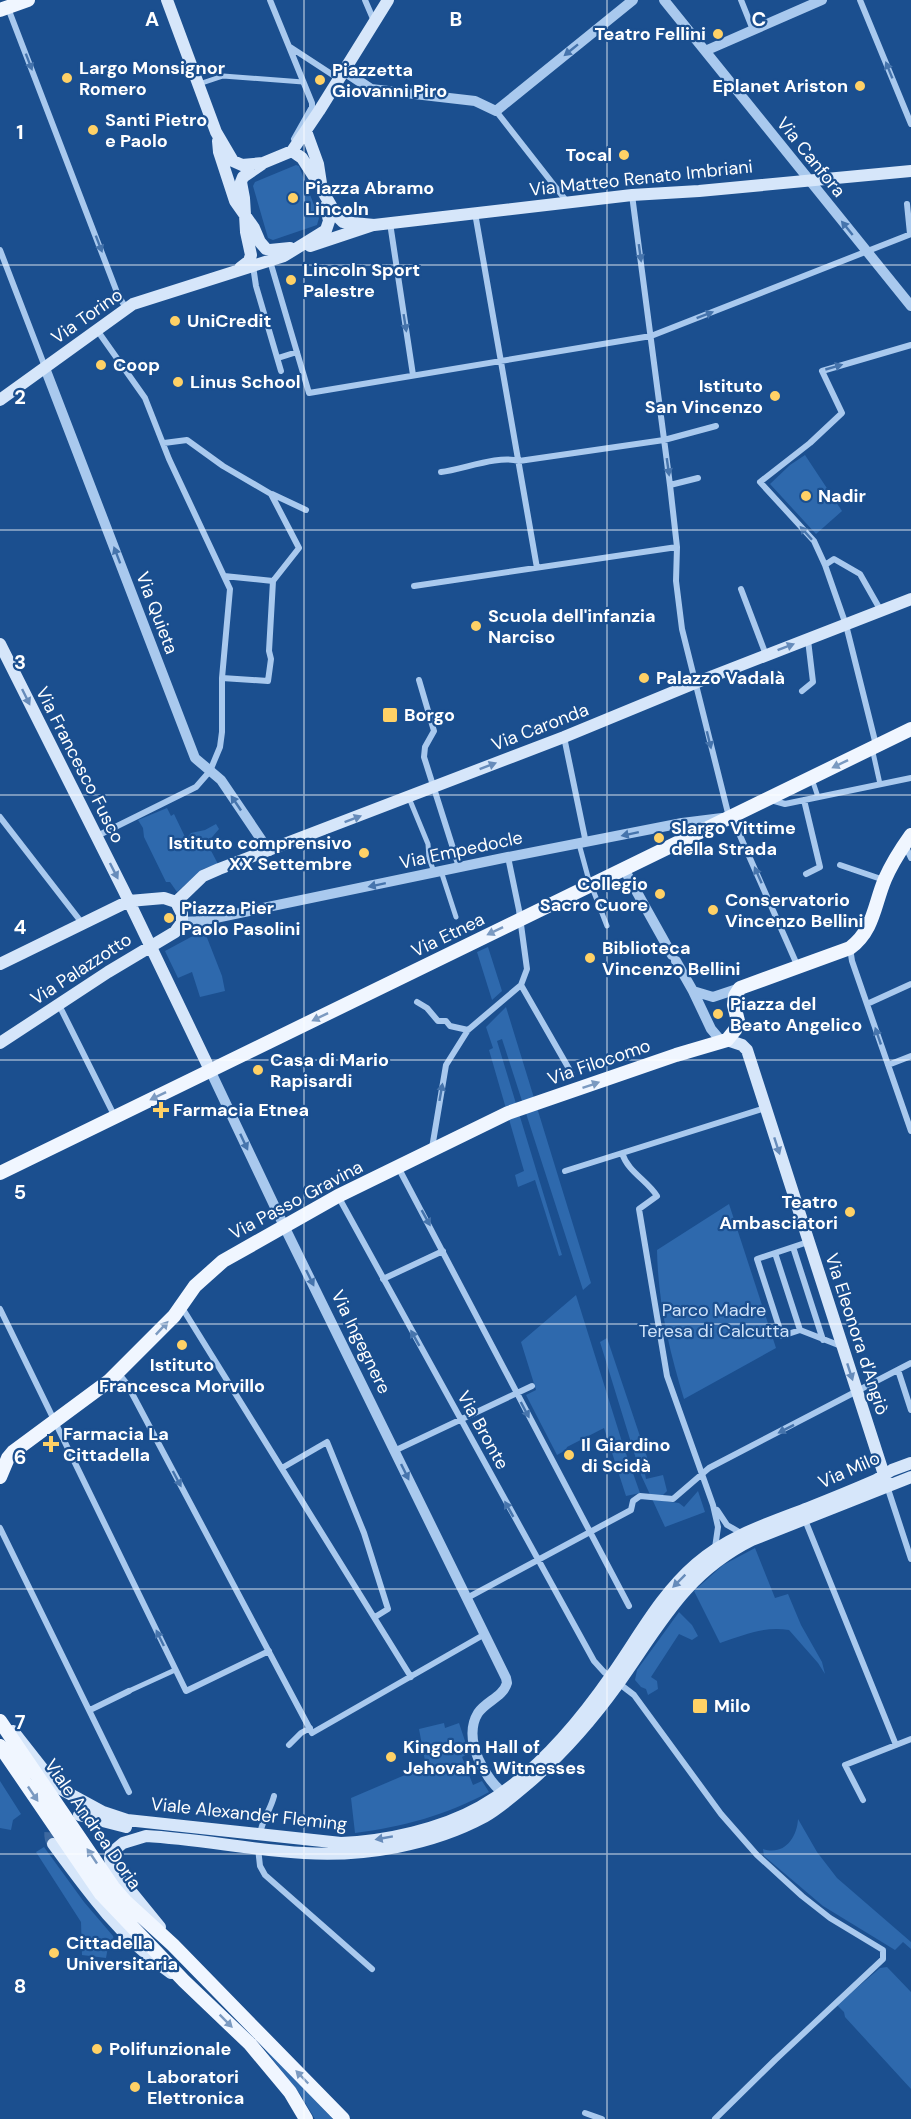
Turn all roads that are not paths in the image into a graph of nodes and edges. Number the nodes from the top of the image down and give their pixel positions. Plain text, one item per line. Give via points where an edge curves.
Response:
1 (28, 0) edge
2 (167, 0) edge
3 (270, 0) edge
4 (365, 0) edge
5 (388, 0) edge
6 (633, 0) edge
7 (664, 0) edge
8 (741, 0) edge
9 (822, 0) edge
10 (860, 0) edge
11 (4, 9) edge
12 (374, 21) junction
13 (753, 30) junction
14 (290, 46) junction
15 (705, 51) junction
16 (341, 75) junction
17 (303, 82) junction
18 (199, 84) junction
19 (496, 111) junction
20 (911, 124) edge
21 (306, 131) junction
22 (216, 132) junction
23 (290, 152) junction
24 (263, 164) junction
25 (911, 171) edge
26 (809, 180) junction
27 (322, 190) junction
28 (632, 195) junction
29 (568, 203) junction
30 (907, 204) dead end
31 (475, 213) junction
32 (244, 214) junction
33 (390, 223) junction
34 (374, 225) junction
35 (910, 234) edge
36 (298, 247) junction
37 (0, 250) edge
38 (866, 251) junction
39 (251, 263) junction
40 (271, 265) junction
41 (911, 306) edge
42 (126, 308) junction
43 (97, 330) junction
44 (651, 336) junction
45 (911, 345) edge
46 (297, 352) junction
47 (278, 358) junction
48 (501, 361) junction
49 (45, 368) junction
50 (281, 371) dead end
51 (413, 375) junction
52 (0, 400) edge
53 (716, 426) dead end
54 (664, 440) junction
55 (164, 443) junction
56 (519, 461) junction
57 (441, 472) dead end
58 (698, 478) dead end
59 (670, 485) junction
60 (272, 494) junction
61 (306, 510) dead end
62 (677, 547) junction
63 (825, 565) junction
64 (537, 568) junction
65 (224, 576) junction
66 (273, 581) junction
67 (414, 586) dead end
68 (741, 589) dead end
69 (911, 599) edge
70 (881, 612) junction
71 (846, 625) junction
72 (808, 639) junction
73 (0, 644) edge
74 (766, 655) junction
75 (222, 678) junction
76 (419, 680) dead end
77 (695, 683) junction
78 (802, 691) dead end
79 (911, 729) edge
80 (564, 738) junction
81 (874, 747) junction
82 (210, 771) junction
83 (811, 777) junction
84 (911, 778) edge
85 (880, 784) junction
86 (434, 788) junction
87 (409, 797) junction
88 (818, 797) junction
89 (767, 798) junction
90 (804, 800) junction
91 (0, 817) edge
92 (729, 817) junction
93 (96, 836) junction
94 (908, 839) edge
95 (583, 843) junction
96 (268, 851) junction
97 (508, 857) junction
98 (911, 858) edge
99 (840, 865) dead end
100 (459, 867) junction
101 (624, 869) junction
102 (437, 872) junction
103 (806, 874) dead end
104 (885, 880) junction
105 (591, 885) junction
106 (181, 897) junction
107 (129, 901) junction
108 (456, 917) dead end
109 (520, 919) junction
110 (182, 922) junction
111 (82, 923) junction
112 (607, 926) dead end
113 (151, 945) junction
114 (850, 948) junction
115 (0, 964) edge
116 (799, 967) junction
117 (911, 984) edge
118 (521, 985) junction
119 (740, 988) junction
120 (693, 991) junction
121 (417, 1002) dead end
122 (867, 1004) junction
123 (59, 1005) junction
124 (468, 1030) junction
125 (725, 1041) junction
126 (0, 1043) edge
127 (911, 1056) edge
128 (888, 1065) junction
129 (210, 1070) junction
130 (572, 1074) dead end
131 (765, 1108) junction
132 (115, 1117) junction
133 (911, 1131) edge
134 (431, 1149) junction
135 (622, 1153) junction
136 (398, 1167) junction
137 (565, 1172) dead end
138 (0, 1173) edge
139 (338, 1196) junction
140 (284, 1226) junction
141 (808, 1242) junction
142 (793, 1247) junction
143 (443, 1251) junction
144 (775, 1253) junction
145 (382, 1279) junction
146 (180, 1305) junction
147 (0, 1309) edge
148 (800, 1330) junction
149 (823, 1340) junction
150 (842, 1346) junction
151 (911, 1363) edge
152 (898, 1370) junction
153 (117, 1373) junction
154 (532, 1386) dead end
155 (857, 1392) junction
156 (517, 1393) junction
157 (911, 1410) edge
158 (460, 1420) junction
159 (55, 1421) junction
160 (394, 1451) junction
161 (911, 1463) edge
162 (282, 1468) junction
163 (703, 1473) junction
164 (0, 1477) edge
165 (911, 1477) edge
166 (885, 1480) junction
167 (713, 1504) junction
168 (803, 1515) junction
169 (0, 1528) edge
170 (590, 1533) junction
171 (742, 1534) junction
172 (715, 1549) junction
173 (911, 1559) edge
174 (538, 1560) junction
175 (467, 1598) junction
176 (629, 1606) dead end
177 (375, 1617) junction
178 (485, 1634) junction
179 (269, 1651) junction
180 (175, 1670) junction
181 (411, 1677) junction
182 (612, 1678) junction
183 (129, 1691) joint
184 (90, 1710) junction
185 (0, 1716) edge
186 (0, 1721) edge
187 (311, 1730) junction
188 (911, 1739) edge
189 (289, 1745) dead end
190 (896, 1745) junction
191 (0, 1746) edge
192 (129, 1792) dead end
193 (503, 1794) junction
194 (274, 1796) dead end
195 (863, 1800) dead end
196 (79, 1815) dead end
197 (259, 1841) junction
198 (324, 1842) junction
199 (53, 1845) dead end
200 (173, 1945) junction
201 (372, 1969) dead end
202 (184, 1981) junction
203 (585, 2113) dead end
204 (306, 2119) edge
205 (343, 2119) edge
206 (602, 2119) edge
207 (715, 2119) edge

1 - 11 main road
2 - 18 main road
3 - 14 street
4 - 12 street
5 - 12 main road
6 -> 19 street
7 - 15 street, Via Canfora
8 - 13 street
9 - 13 street
20 -> 10 street
11 -> 42 street
12 - 16 main road
13 - 15 street
14 - 16 street
14 - 17 street
15 - 26 street, Via Canfora
16 - 19 street via 370,88 476,101
16 - 21 main road
17 - 18 street via 223,76
17 - 23 street via 312,107
18 - 22 main road
19 - 29 street
21 - 23 main road
21 - 27 main road
22 - 24 main road via 238,164
22 - 32 main road via 235,201
23 - 24 main road
23 - 27 main road via 302,158
24 - 32 main road via 243,177
25 - 26 main road, Via Matteo Renato Imbriani
26 - 28 main road, Via Matteo Renato Imbriani
38 -> 26 street, Via Canfora
27 - 34 main road via 343,222
27 - 36 main road via 328,225
28 - 29 main road, Via Matteo Renato Imbriani
28 -> 44 street
29 - 31 main road, Via Matteo Renato Imbriani
30 - 35 street
31 - 33 main road, Via Matteo Renato Imbriani
31 - 48 street
32 - 36 main road via 266,249
32 - 39 main road
33 - 34 main road, Via Matteo Renato Imbriani
33 -> 51 street
34 - 36 main road via 314,246
35 - 38 street
36 - 40 main road, Via Torino
37 - 49 street
38 - 41 street, Via Canfora
44 -> 38 street
39 - 40 main road, Via Torino
39 - 42 main road, Via Torino
39 - 47 street
40 - 46 street
42 - 43 main road, Via Torino
43 - 49 main road, Via Torino
43 - 55 street via 145,398
44 - 48 street
44 - 54 street
63 -> 45 street via 814,541 760,482 842,413 822,371
46 - 47 street
46 - 51 street via 309,393
47 - 50 street
48 - 51 street
48 - 56 street
49 - 52 main road, Via Torino
82 -> 49 street, Via Quieta via 195,758
53 - 54 street
54 - 56 street
54 -> 59 street
55 - 60 street via 187,440
55 - 65 street
56 - 57 street via 509,458
56 - 64 street
58 - 59 street
59 - 62 street
60 - 61 street
60 - 66 street via 299,548
62 - 64 street
62 - 77 street via 676,581 682,628
63 - 70 street via 834,559 860,574
63 - 71 street
64 - 67 street
65 - 66 street
65 - 75 street via 230,589
66 - 75 street via 268,681
68 - 74 street
69 - 70 main road, Via Caronda
70 - 71 main road, Via Caronda
71 - 72 main road, Via Caronda
71 - 81 street
74 -> 72 main road, Via Caronda
72 - 78 street via 813,682
73 -> 93 main road, Via Francesco Fusco
74 - 77 main road, Via Caronda
75 - 82 street via 222,732
76 - 86 street via 434,729 424,754
77 - 80 main road, Via Caronda
77 -> 92 street
79 - 81 main road, Via Etnea
86 -> 80 main road, Via Caronda
80 - 95 street
81 -> 83 main road, Via Etnea
81 - 85 street
82 - 93 street via 196,787
96 -> 82 street, Via Quieta via 221,780
83 - 88 street
83 - 89 main road, Via Etnea
84 - 85 street
85 - 88 street
86 - 87 main road, Via Caronda
86 - 100 street
96 -> 87 main road, Via Caronda
87 - 102 street
88 - 90 street
89 - 90 street via 785,804
89 - 92 main road, Via Etnea
90 - 103 street via 820,867
91 - 111 street
92 -> 95 street, Via Empedocle
92 - 101 main road, Via Etnea
116 -> 92 street
93 -> 107 main road, Via Francesco Fusco
94 - 98 street
94 - 104 main road
95 - 97 street, Via Empedocle
95 - 105 street
96 - 106 main road, Via Caronda via 203,876
97 - 100 street, Via Empedocle
97 - 109 street
99 - 104 street
100 - 102 street, Via Empedocle
101 - 105 main road, Via Etnea
101 - 120 street
102 - 108 street
102 -> 110 street, Via Empedocle
104 - 114 main road via 869,926 861,940
105 - 109 main road, Via Etnea
105 - 112 street
106 - 107 main road
106 - 110 main road
107 - 111 main road
107 - 113 main road, Via Ingegnere
109 - 118 street via 527,969
109 -> 129 main road, Via Etnea
110 - 113 main road, Via Palazzotto via 175,932
111 - 115 main road
113 - 123 main road, Via Palazzotto
113 - 129 main road, Via Ingegnere
114 - 116 main road
114 - 122 street
116 - 119 main road
117 - 122 street
118 - 124 street
118 - 130 street
119 - 120 street via 713,997
119 - 125 main road via 734,1005 738,1021
120 - 125 street via 711,1029
121 - 124 street via 438,1021
128 -> 122 street
123 - 126 main road, Via Palazzotto
123 - 132 street
134 -> 124 street via 446,1065
125 - 131 main road, Via Eleonora d'Angiò via 747,1050
134 -> 125 main road, Via Filocomo via 535,1103
127 - 128 street
128 - 133 street
129 -> 132 main road, Via Etnea
129 -> 140 street, Via Ingegnere
131 - 135 street
131 -> 141 main road, Via Eleonora d'Angiò
132 - 138 main road, Via Etnea
134 - 136 main road, Via Passo Gravina
135 - 137 street
135 - 163 street via 632,1171 657,1196 639,1209 655,1307 667,1376
136 - 139 main road, Via Passo Gravina
136 -> 143 street
139 - 140 main road, Via Passo Gravina
139 - 145 street, Via Bronte
140 - 146 main road, Via Passo Gravina via 223,1260
140 -> 160 street, Via Ingegnere
141 - 142 street
141 - 150 main road, Via Eleonora d'Angiò
142 - 144 street
142 - 149 street
143 - 145 street
143 - 156 street
144 - 148 street
144 - 148 street via 757,1259 771,1303 782,1336
158 -> 145 street, Via Bronte
153 -> 146 main road, Via Passo Gravina
146 - 162 street
147 - 159 street
148 - 149 street
149 - 150 street
150 -> 155 main road, Via Eleonora d'Angiò
151 - 152 street
152 - 155 street
152 - 157 street
153 - 159 main road, Via Passo Gravina
153 -> 179 street
154 - 156 street
155 -> 163 street
155 - 166 main road, Via Eleonora d'Angiò
156 - 158 street
156 -> 170 street
158 - 160 street
174 -> 158 street, Via Bronte
159 - 164 main road, Via Passo Gravina via 13,1452
180 -> 159 street
160 -> 175 street, Via Ingegnere
161 - 166 main road, Via Milo
162 - 177 street
162 - 177 street via 327,1442 360,1523 388,1609
163 - 167 street
163 - 170 street via 673,1499 640,1496 633,1501 631,1510
165 - 166 main road, Via Milo
166 - 168 main road, Via Milo
166 - 173 street, Via Eleonora d'Angiò
167 - 171 street via 727,1526
167 - 172 street via 718,1527
168 - 171 main road, Viale Alexander Fleming
168 - 182 main road, Viale Alexander Fleming via 710,1565
168 - 190 street
169 - 184 street
170 - 174 street
170 - 176 street
171 - 172 main road, Viale Alexander Fleming
172 -> 182 main road, Viale Alexander Fleming via 671,1588
174 - 175 street
174 - 182 street, Via Bronte via 594,1661
175 - 178 street, Via Ingegnere
177 - 181 street
178 - 181 street
178 - 193 street, Via Ingegnere via 507,1683 478,1713 474,1744 483,1768
179 - 180 street via 186,1691
179 - 187 street
180 - 183 street
181 - 187 street
182 - 193 main road, Viale Alexander Fleming via 575,1739 539,1774
182 - 207 street, Via Bronte via 634,1695 721,1814 757,1855 830,1918 883,1950 883,1959
183 - 184 street
184 - 192 street
185 - 197 main road, Viale Alexander Fleming via 51,1782 103,1812 127,1820
200 -> 186 main road, Viale Andrea Doria via 113,1887
187 - 189 street via 301,1733
188 - 190 street
190 - 195 street via 845,1765
191 -> 202 main road, Viale Andrea Doria via 101,1894
193 - 197 main road, Viale Alexander Fleming via 484,1817 389,1849 306,1853
193 -> 198 main road, Viale Alexander Fleming via 473,1811 422,1829 360,1842
194 - 197 street via 262,1821
196 - 198 main road via 154,1830 294,1845
197 - 198 main road, Viale Alexander Fleming
197 - 200 main road, Viale Alexander Fleming via 146,1836 123,1843 111,1853 112,1868
197 - 201 street via 260,1866 265,1875
199 - 202 main road via 101,1909 159,1964
205 -> 200 main road, Viale Andrea Doria
202 -> 204 main road, Viale Andrea Doria via 257,2053 290,2092
203 - 206 street

